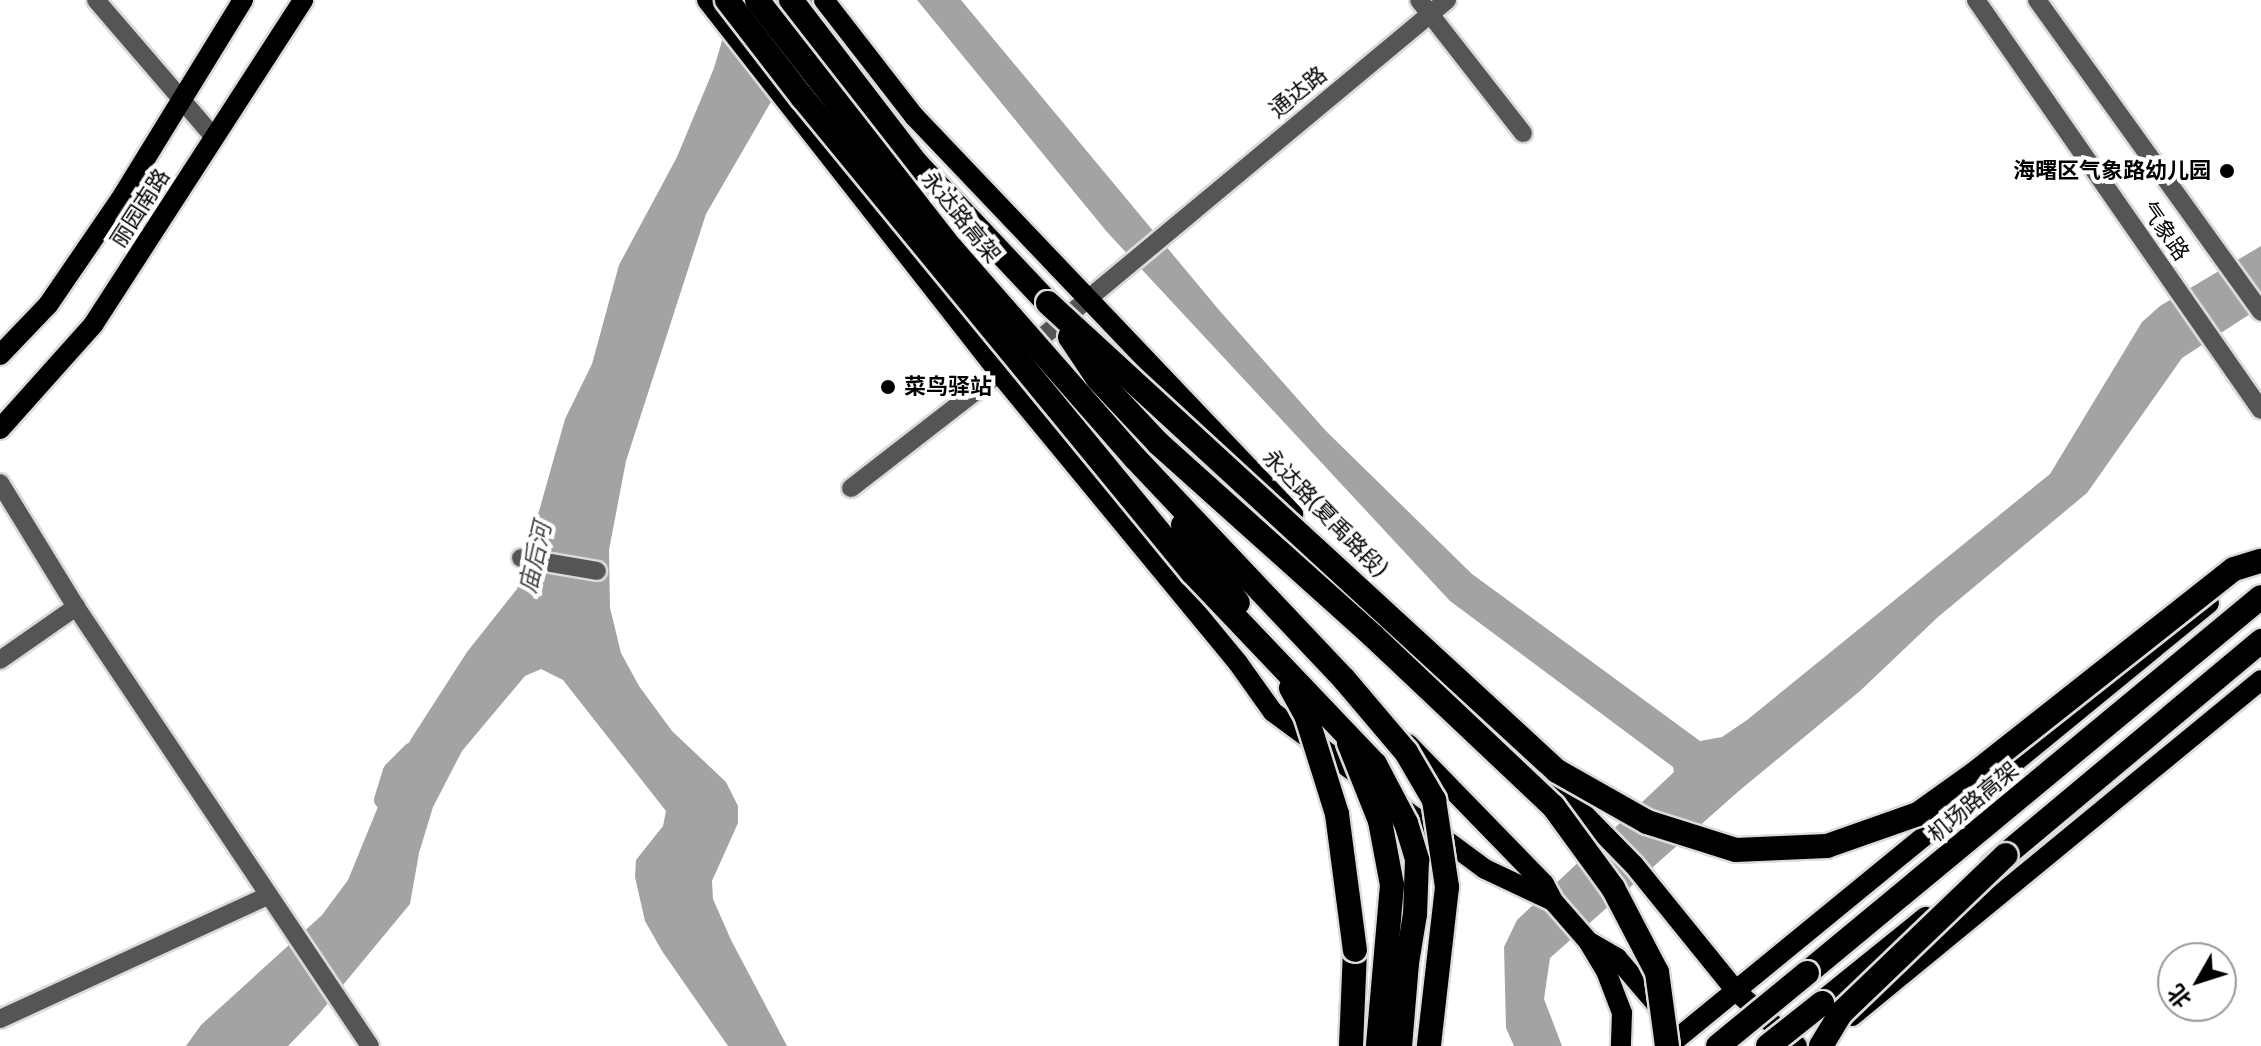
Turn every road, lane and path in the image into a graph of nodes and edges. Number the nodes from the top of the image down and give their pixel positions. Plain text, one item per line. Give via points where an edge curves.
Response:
1 (96, 0) edge
2 (243, 0) edge
3 (303, 0) edge
4 (707, 0) edge
5 (727, 0) edge
6 (742, 0) edge
7 (757, 0) edge
8 (791, 0) edge
9 (1447, 0) edge
10 (1976, 0) edge
11 (2037, 0) edge
12 (826, 2) edge
13 (1425, 7) edge
14 (180, 101) junction
15 (1523, 133) dead end
16 (214, 137) junction
17 (1085, 299) junction
18 (1048, 303) junction
19 (2256, 305) edge
20 (1027, 348) junction
21 (0, 355) edge
22 (999, 373) junction
23 (2261, 410) edge
24 (0, 429) edge
25 (1135, 458) junction
26 (0, 483) edge
27 (851, 488) dead end
28 (521, 558) dead end
29 (2261, 560) edge
30 (597, 571) dead end
31 (2261, 597) edge
32 (76, 607) junction
33 (2261, 641) edge
34 (0, 660) edge
35 (2261, 680) edge
36 (1346, 734) junction
37 (2006, 855) junction
38 (264, 892) junction
39 (1548, 893) junction
40 (1588, 941) junction
41 (1736, 991) junction
42 (0, 1019) edge
43 (1673, 1042) edge
44 (369, 1044) edge
45 (1351, 1046) edge
46 (1378, 1046) edge
47 (1400, 1046) edge
48 (1429, 1046) edge
49 (1621, 1046) edge
50 (1718, 1046) edge
51 (1768, 1046) edge
52 (1797, 1046) edge
53 (1818, 1046) edge

1 - 14 street
2 - 14 main road, 丽园南路
3 - 16 main road, 丽园南路
4 - 22 main road
5 - 36 highway, bridge via 1192,572
6 - 20 main road via 836,124
7 - 25 highway, 永达路高架, bridge via 951,248
8 - 18 highway, 永达路高架 via 917,164
9 - 13 street, 通达路
10 - 23 street, 气象路
11 - 19 street, 气象路
12 - 17 main road, 永达路(夏禹路段) via 914,116
13 - 15 street
13 - 17 street, 通达路
14 - 16 street
14 - 21 main road, 丽园南路 via 48,305
16 - 24 main road, 丽园南路 via 93,325
17 - 20 street, 通达路
17 - 41 main road, 永达路(夏禹路段) via 1634,865
18 - 29 highway, bridge via 1557,771 1647,822 1736,850 1827,846 1918,814 2234,569
18 - 43 highway, bridge via 1098,379 1158,443 1553,806 1613,888 1657,972
20 - 22 street, 通达路
20 - 39 main road
22 - 27 street, 通达路
22 - 39 main road via 1273,712 1485,869
25 - 45 highway, bridge via 1262,638 1306,715 1337,814 1355,950
25 - 48 highway, bridge via 1344,679 1406,752 1434,800 1447,887
26 - 32 street
28 - 30 street
29 - 41 main road
31 - 50 highway, 机场路高架, bridge
32 - 34 street
32 - 38 street
33 - 37 highway
35 - 53 main road
36 - 46 highway, bridge via 1380,821 1392,885
36 - 47 highway, bridge via 1375,764 1406,823 1417,860
37 - 51 highway, bridge
37 - 53 highway, bridge via 1841,1013
38 - 42 street
38 - 44 street
39 - 40 main road
40 - 43 main road via 1617,958
40 - 49 main road via 1622,1013
41 - 43 main road
41 - 52 main road, 永达路(夏禹路段)

